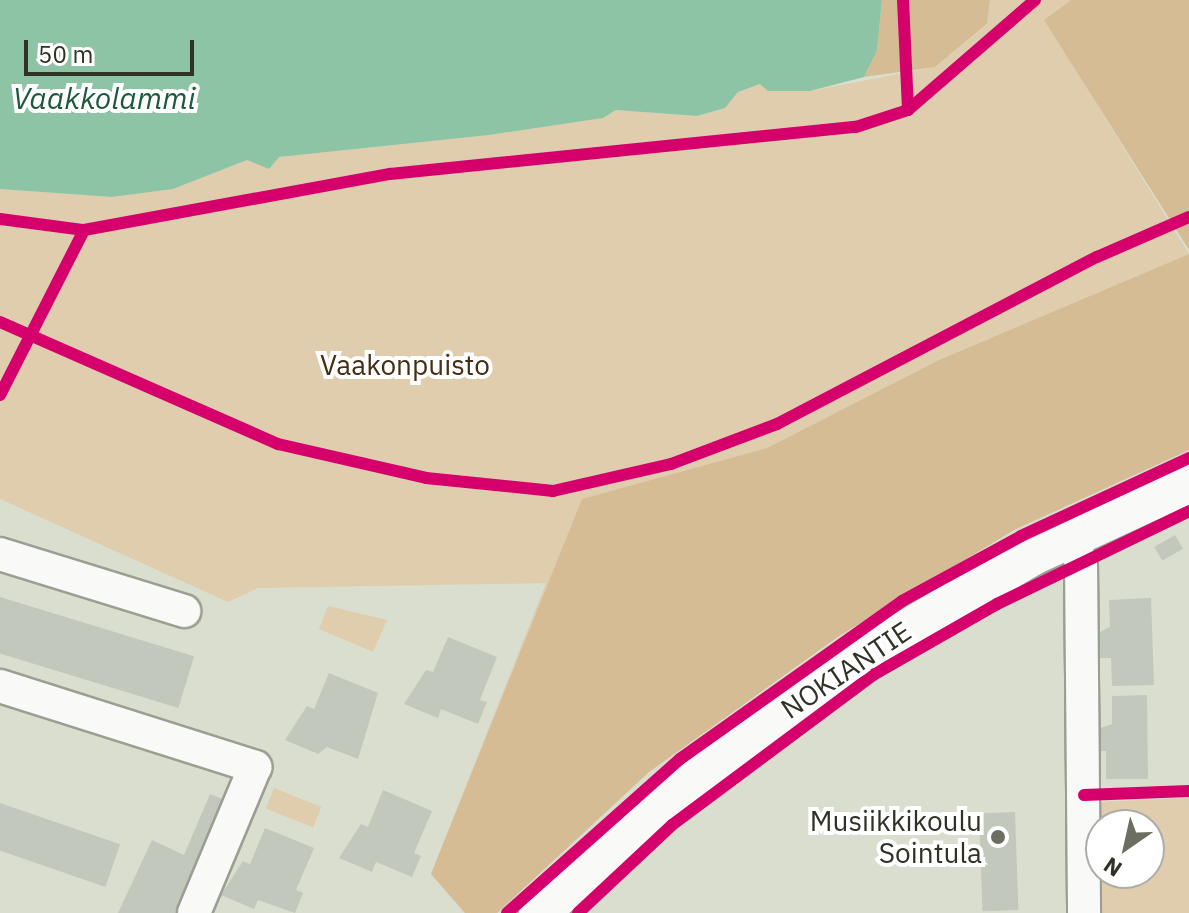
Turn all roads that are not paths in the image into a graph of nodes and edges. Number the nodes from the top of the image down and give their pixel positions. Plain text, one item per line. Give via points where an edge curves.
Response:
1 (1189, 483) edge
2 (1070, 538) junction
3 (0, 554) edge
4 (184, 611) dead end
5 (0, 686) edge
6 (194, 913) edge
7 (539, 913) edge
8 (1084, 913) edge

1 - 2 main road, NOKIANTIE
2 - 7 main road, NOKIANTIE via 922,619 780,714 622,834
2 - 8 street via 1081,562
3 - 4 street
5 - 6 street via 255,767

